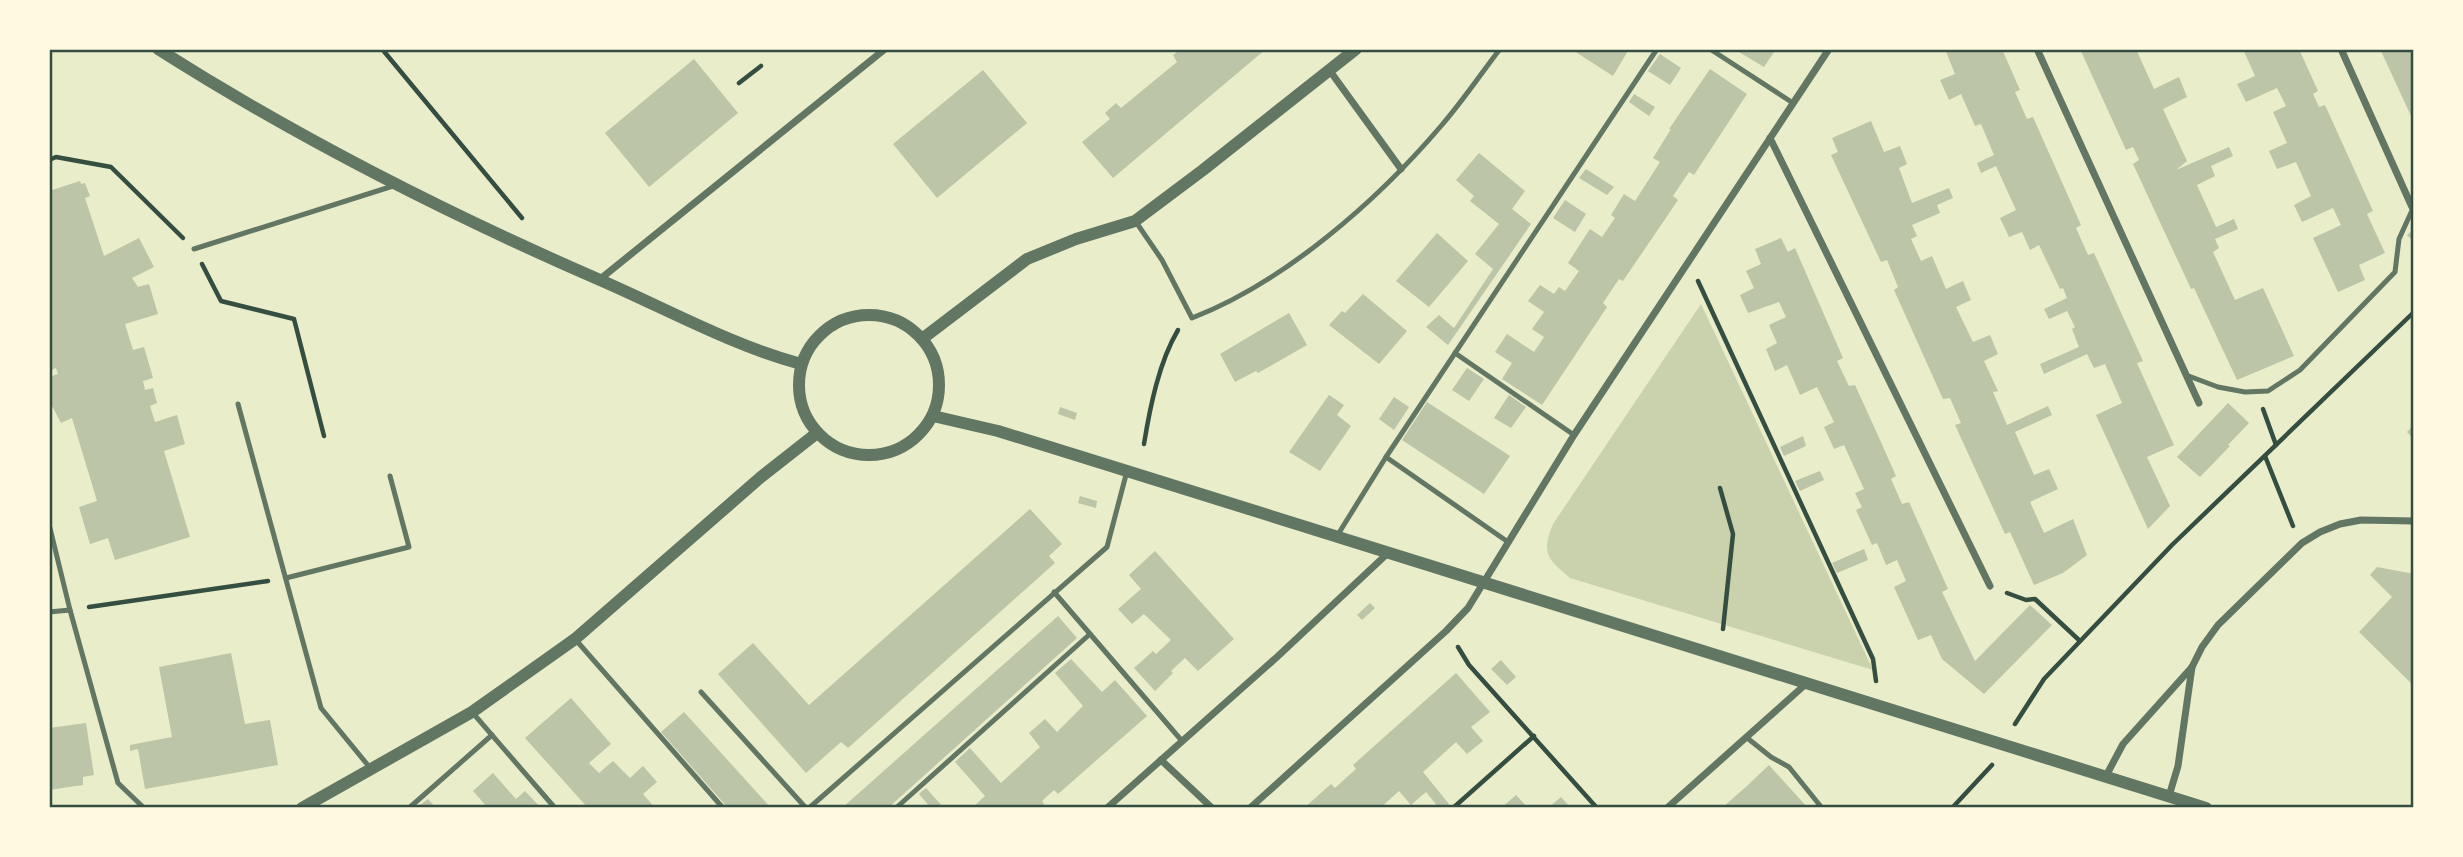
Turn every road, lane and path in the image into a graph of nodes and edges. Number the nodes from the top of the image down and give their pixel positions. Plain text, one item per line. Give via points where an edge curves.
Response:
1 (158, 49) edge
2 (382, 49) edge
3 (885, 49) edge
4 (1356, 49) edge
5 (1500, 49) edge
6 (1657, 49) edge
7 (1710, 49) edge
8 (1829, 49) edge
9 (2036, 49) edge
10 (2341, 49) edge
11 (761, 66) dead end
12 (1329, 71) junction
13 (739, 83) dead end
14 (1793, 103) junction
15 (1770, 138) junction
16 (49, 160) edge
17 (1401, 169) junction
18 (483, 171) dead end
19 (396, 185) junction
20 (2413, 207) edge
21 (1135, 221) junction
22 (194, 249) junction
23 (1689, 262) junction
24 (599, 279) junction
25 (2414, 313) edge
26 (1192, 318) junction
27 (922, 339) junction
28 (1455, 354) junction
29 (801, 364) junction
30 (2186, 375) junction
31 (2258, 391) junction
32 (2199, 403) dead end
33 (238, 404) dead end
34 (933, 416) junction
35 (817, 433) junction
36 (1574, 435) junction
37 (324, 436) dead end
38 (1144, 444) dead end
39 (2276, 445) junction
40 (2265, 456) junction
41 (1386, 457) junction
42 (1127, 471) junction
43 (390, 476) dead end
44 (1720, 488) dead end
45 (2414, 521) edge
46 (49, 524) edge
47 (1336, 536) junction
48 (1508, 542) junction
49 (2302, 543) junction
50 (1388, 552) junction
51 (286, 578) junction
52 (1484, 582) junction
53 (1990, 586) joint
54 (1054, 592) junction
55 (70, 610) junction
56 (49, 612) edge
57 (1723, 629) dead end
58 (1446, 631) junction
59 (1090, 634) junction
60 (575, 639) junction
61 (2080, 641) junction
62 (2192, 667) junction
63 (1808, 682) junction
64 (701, 692) dead end
65 (1869, 702) junction
66 (472, 712) junction
67 (2022, 712) dead end
68 (492, 735) junction
69 (1534, 736) junction
70 (1746, 737) junction
71 (1182, 741) junction
72 (1161, 760) junction
73 (371, 769) junction
74 (2106, 776) junction
75 (2169, 796) junction
76 (144, 808) edge
77 (302, 808) edge
78 (409, 808) edge
79 (555, 808) edge
80 (723, 808) edge
81 (808, 808) edge
82 (896, 808) edge
83 (1107, 808) edge
84 (1212, 808) edge
85 (1250, 808) edge
86 (1453, 808) edge
87 (1597, 808) edge
88 (1667, 808) edge
89 (1822, 808) edge
90 (2206, 808) edge

1 - 19 street
2 - 18 path
3 - 24 street
4 - 12 street
5 - 17 lane via 1442,126
6 - 28 lane
7 - 14 lane
8 - 14 street
9 - 30 street
10 - 20 street
11 - 13 path
12 - 17 street
12 - 21 street
14 - 15 street
15 - 23 street
15 - 53 street
16 - 22 path via 56,157 111,167
17 - 26 lane via 1295,262
19 - 22 lane
19 - 24 street
20 - 31 lane via 2399,239 2395,272 2300,370 2268,391
21 - 26 lane via 1162,260
21 - 27 street via 1027,259
22 - 37 path via 221,302 294,319
23 - 36 street
23 - 65 path via 1873,659 1877,678
24 - 29 street via 738,343
25 - 39 path
26 - 38 path via 1169,346
27 - 29 street via 902,323 879,316 854,316 831,325 813,342
27 - 34 street via 939,375
28 - 36 lane
28 - 41 lane
29 - 35 street via 798,388 803,413
30 - 31 lane via 2218,387
30 - 32 street
31 - 39 path
33 - 51 lane
34 - 35 street via 907,445 870,456 850,454
34 - 42 street
35 - 60 street
36 - 48 street
39 - 40 path
40 - 49 path
40 - 61 path
41 - 47 lane
41 - 48 lane
42 - 47 street
42 - 54 lane via 1107,547
43 - 51 lane via 409,547
44 - 57 path via 1733,534
45 - 49 street via 2340,524
46 - 55 lane
47 - 50 street
48 - 52 street
49 - 62 street via 2218,625
50 - 52 street
50 - 71 street
51 - 55 path
51 - 73 lane via 321,708
52 - 58 street
52 - 63 street
53 - 61 path via 2035,599
54 - 59 lane
54 - 81 lane
55 - 56 lane
55 - 76 lane via 118,783
58 - 69 path via 1469,665
58 - 85 street
59 - 71 lane
59 - 82 lane
60 - 66 street
60 - 80 lane
61 - 67 path via 2044,679
62 - 74 street via 2123,744
62 - 75 street via 2178,766
63 - 65 street
63 - 70 street
64 - 81 lane
65 - 74 street
66 - 68 lane
66 - 73 street
68 - 78 lane
68 - 79 lane
69 - 86 path
69 - 87 path
70 - 88 street
70 - 89 lane via 1789,767
71 - 72 street
72 - 83 street
72 - 84 street
73 - 77 street
74 - 75 street
75 - 90 street

